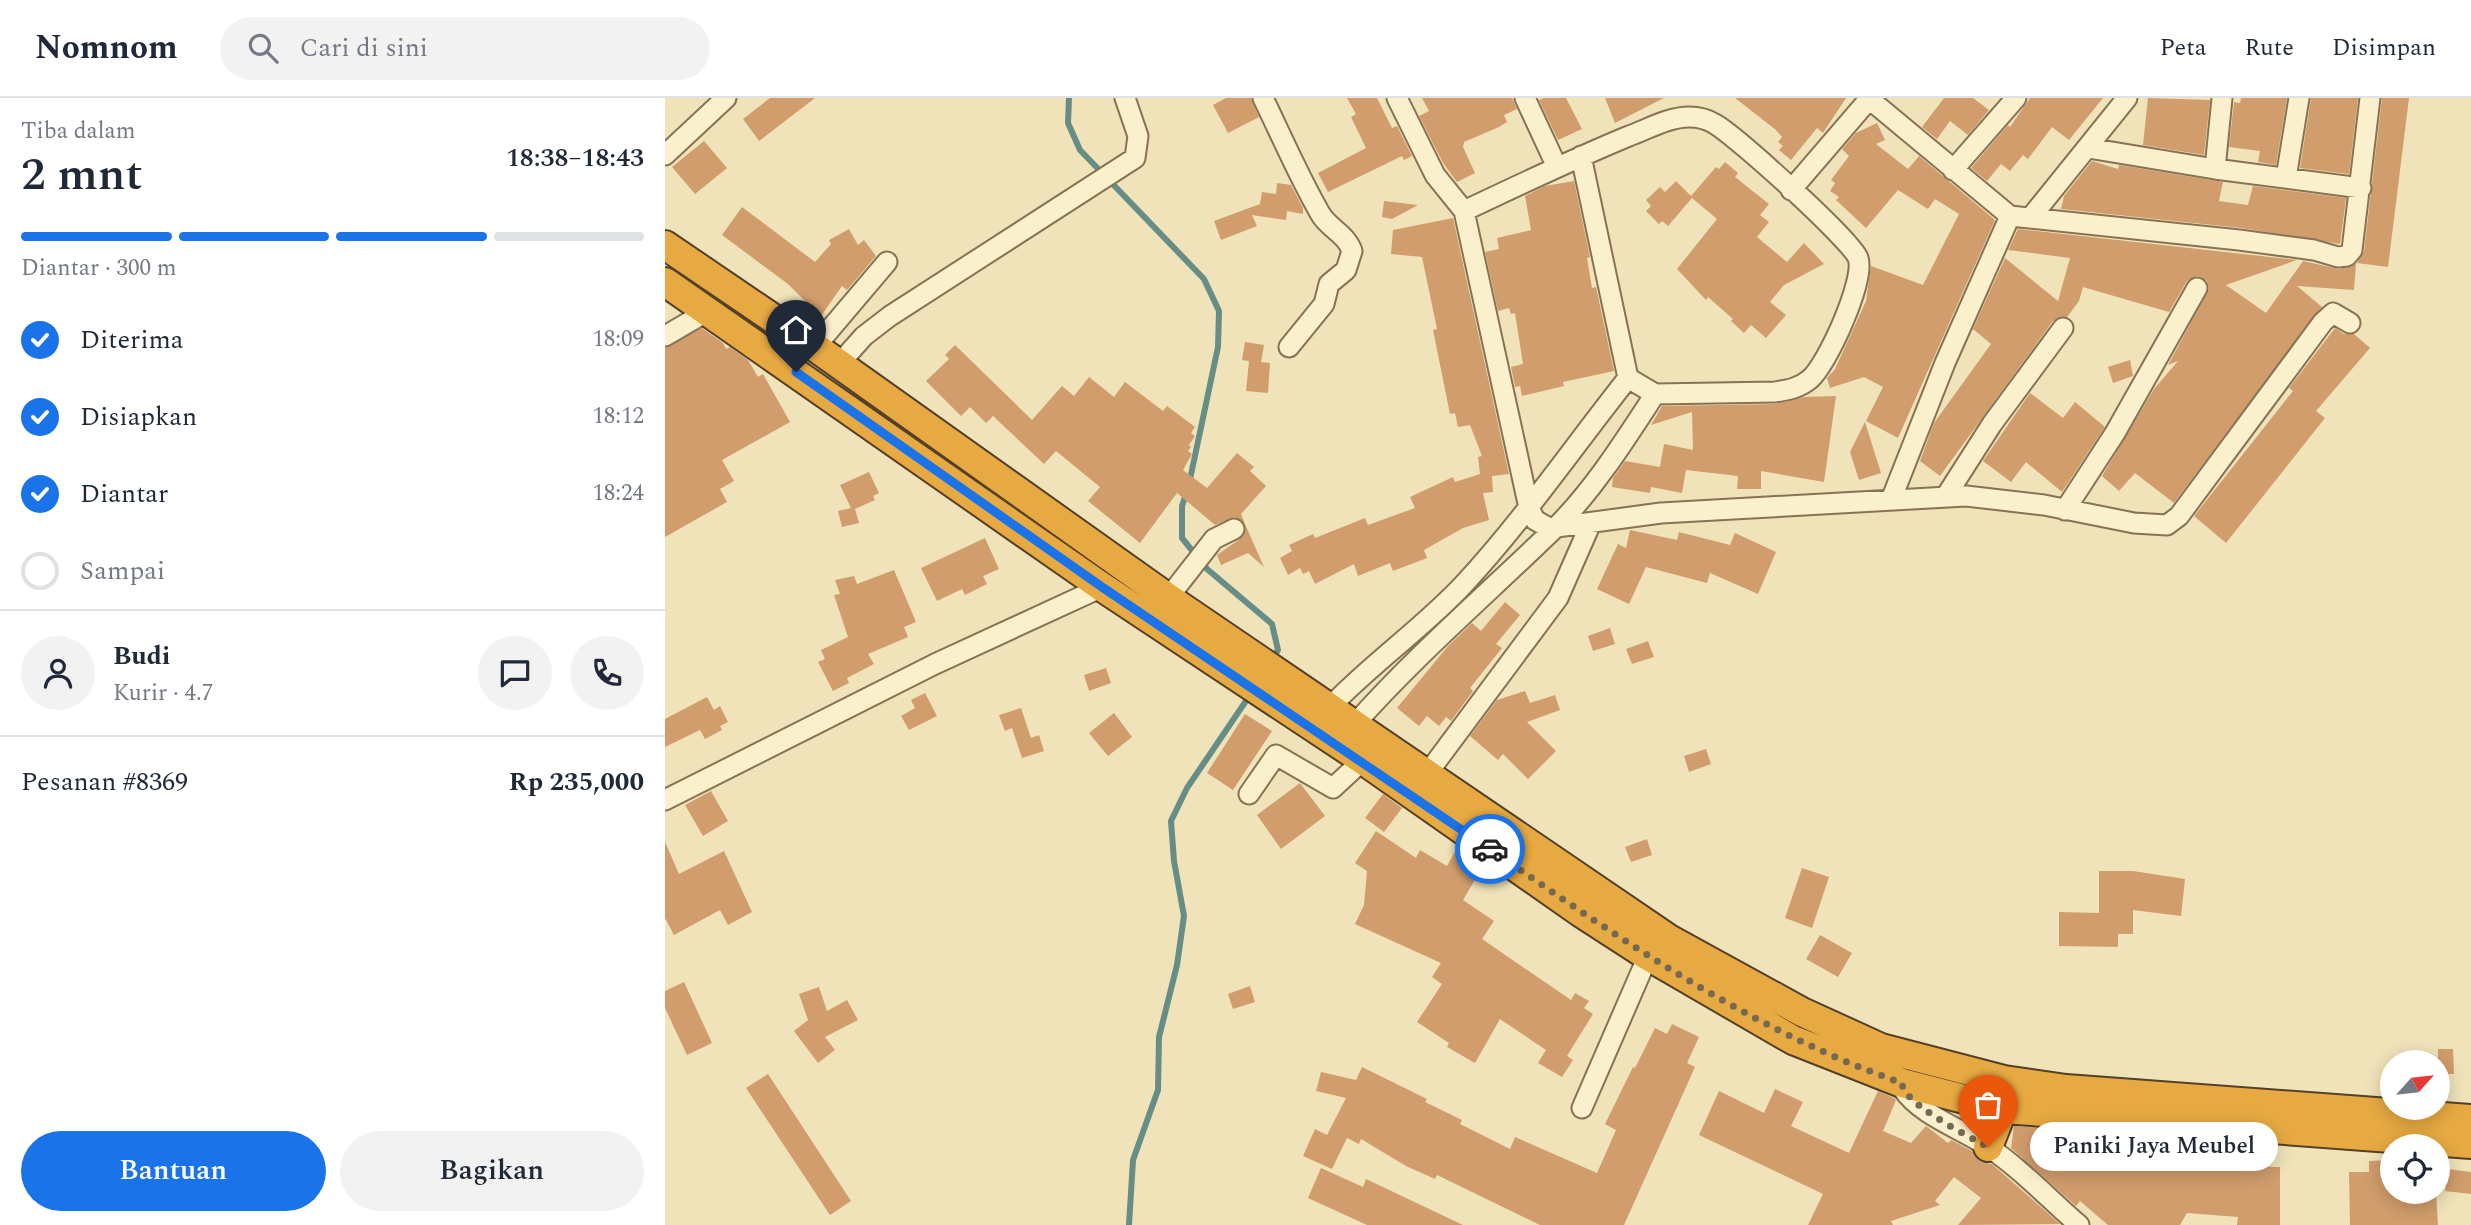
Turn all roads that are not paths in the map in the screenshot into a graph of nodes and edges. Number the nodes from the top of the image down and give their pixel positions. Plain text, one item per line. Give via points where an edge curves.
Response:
1 (726, 98) edge
2 (1125, 98) edge
3 (1263, 98) edge
4 (1397, 98) edge
5 (1525, 98) edge
6 (1869, 98) edge
7 (2016, 98) edge
8 (2127, 98) edge
9 (2222, 98) edge
10 (2299, 98) edge
11 (2370, 98) edge
12 (2088, 148) junction
13 (665, 155) edge
14 (1581, 156) junction
15 (1557, 167) junction
16 (2215, 169) junction
17 (1953, 170) junction
18 (2287, 178) junction
19 (2361, 188) junction
20 (1791, 190) junction
21 (1464, 211) junction
22 (2010, 216) junction
23 (2031, 217) junction
24 (665, 245) edge
25 (887, 262) dead end
26 (665, 282) edge
27 (2197, 288) dead end
28 (708, 311) junction
29 (2350, 323) dead end
30 (2063, 328) dead end
31 (665, 336) edge
32 (815, 347) junction
33 (1289, 347) dead end
34 (838, 365) junction
35 (1628, 378) junction
36 (1655, 394) junction
37 (1946, 496) junction
38 (1891, 500) junction
39 (1529, 508) junction
40 (2065, 510) junction
41 (1591, 523) junction
42 (1234, 529) dead end
43 (1554, 529) junction
44 (1102, 587) junction
45 (1168, 598) junction
46 (1315, 708) junction
47 (1354, 724) junction
48 (1363, 761) junction
49 (1427, 774) junction
50 (1249, 794) dead end
51 (665, 800) edge
52 (1648, 956) junction
53 (1915, 1058) junction
54 (1902, 1083) junction
55 (1582, 1108) dead end
56 (2003, 1108) junction
57 (2471, 1119) edge
58 (2471, 1144) edge
59 (1988, 1147) junction
60 (2079, 1225) edge

1 - 13 street
2 - 34 street via 1138,136 1135,158 890,316
3 - 33 street via 1314,202 1352,251 1346,270 1329,284 1324,303
4 - 21 street via 1435,174
5 - 15 street
6 - 17 street
6 - 20 street
7 - 17 street
8 - 12 street
9 - 16 street
10 - 18 street
11 - 19 street
12 - 16 street
12 - 23 street
14 - 15 street
14 - 20 street via 1672,119 1699,118 1718,126
14 - 35 street
15 - 21 street
16 - 18 street
17 - 22 street
18 - 19 street
19 - 23 street via 2352,250 2342,257 2239,240
20 - 36 street via 1843,237 1860,265 1850,304 1821,366 1802,384 1782,391
21 - 39 street
22 - 23 street
22 - 38 street
24 - 32 highway
25 - 32 street
26 - 28 highway
27 - 40 street via 2115,433
28 - 31 street
28 - 44 highway
29 - 40 street via 2333,313 2323,322 2171,523 2134,523
30 - 37 street
32 - 34 highway
34 - 45 highway
35 - 36 street
35 - 39 street
36 - 43 street
37 - 38 street
37 - 40 street
38 - 41 street via 1661,513
39 - 43 street via 1539,523
39 - 46 street via 1464,585
41 - 43 street
41 - 49 street via 1558,598
42 - 45 street via 1214,539
43 - 47 street via 1405,667
44 - 46 highway via 1230,672
44 - 51 street via 935,664
45 - 46 highway via 1241,645
46 - 47 highway
46 - 48 highway
47 - 49 highway
48 - 50 street via 1333,788 1276,755
48 - 52 highway
49 - 53 highway via 1669,939 1802,1012 1881,1048
52 - 54 highway via 1793,1040
52 - 55 street
53 - 54 street
53 - 57 highway via 2004,1080 2066,1089
54 - 56 highway
54 - 59 street via 1911,1099
56 - 58 highway
56 - 59 highway
59 - 60 street

